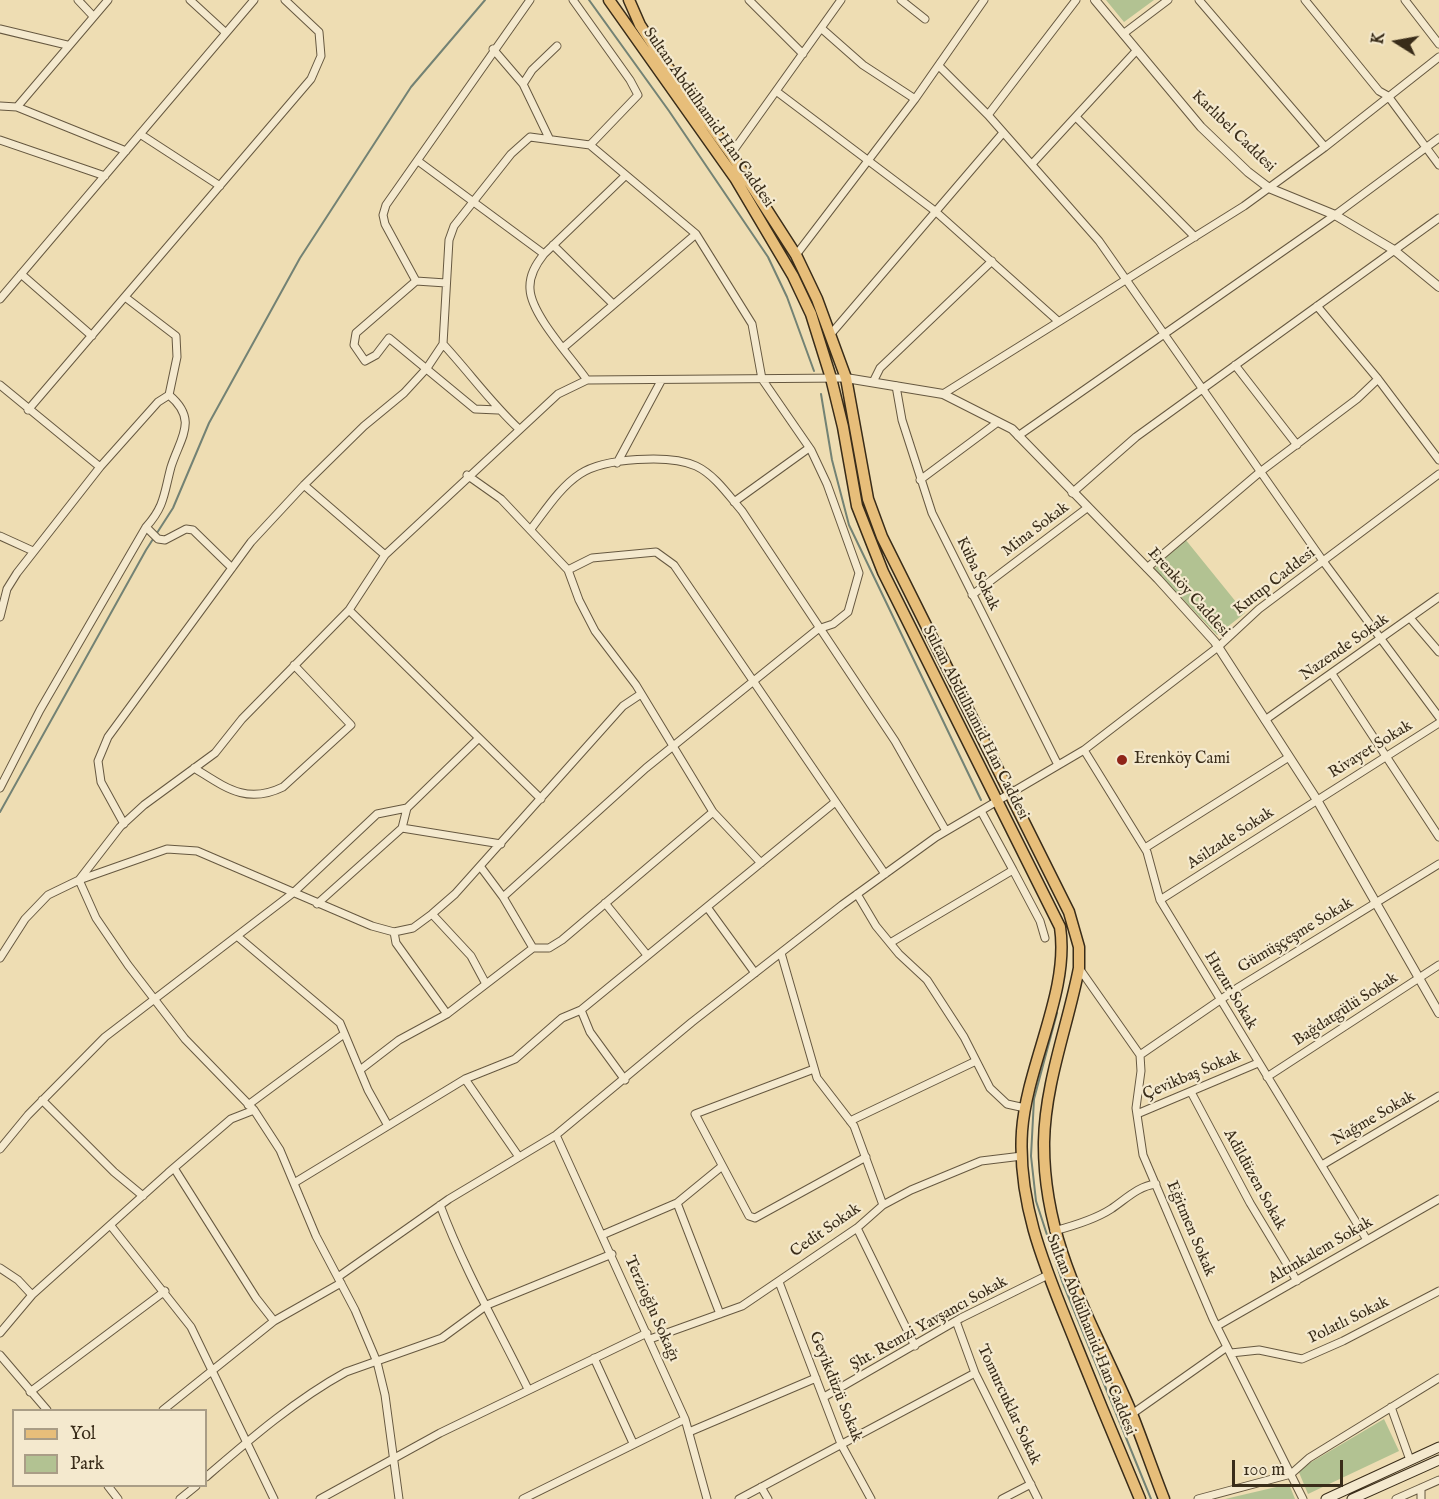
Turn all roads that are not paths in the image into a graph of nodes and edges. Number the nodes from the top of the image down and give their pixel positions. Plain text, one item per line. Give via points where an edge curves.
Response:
1 (78, 0) edge
2 (108, 0) edge
3 (189, 0) edge
4 (254, 0) edge
5 (285, 0) edge
6 (530, 0) edge
7 (573, 0) edge
8 (609, 0) edge
9 (629, 0) edge
10 (749, 0) edge
11 (841, 0) edge
12 (901, 0) edge
13 (984, 0) edge
14 (1076, 0) edge
15 (1095, 0) edge
16 (1168, 0) edge
17 (1199, 0) edge
18 (1305, 0) edge
19 (1405, 0) edge
20 (93, 16) junction
21 (925, 19) dead end
22 (821, 28) junction
23 (0, 29) edge
24 (226, 33) junction
25 (1123, 34) junction
26 (1439, 44) edge
27 (68, 45) junction
28 (557, 46) dead end
29 (493, 49) junction
30 (1136, 51) junction
31 (803, 54) junction
32 (1439, 57) edge
33 (939, 66) junction
34 (523, 84) junction
35 (776, 92) junction
36 (1388, 96) junction
37 (915, 99) junction
38 (0, 106) edge
39 (17, 107) junction
40 (988, 115) junction
41 (1076, 117) junction
42 (140, 134) junction
43 (1002, 134) junction
44 (549, 138) junction
45 (1439, 138) edge
46 (0, 140) edge
47 (590, 145) junction
48 (1325, 147) junction
49 (1425, 148) junction
50 (126, 151) junction
51 (731, 154) junction
52 (867, 160) junction
53 (418, 161) junction
54 (1032, 164) junction
55 (1439, 165) edge
56 (105, 176) junction
57 (625, 176) junction
58 (220, 186) junction
59 (1269, 188) junction
60 (473, 201) junction
61 (935, 211) junction
62 (1335, 215) junction
63 (1439, 218) edge
64 (696, 234) junction
65 (1195, 237) junction
66 (553, 246) junction
67 (1394, 250) junction
68 (544, 254) junction
69 (796, 255) junction
70 (992, 261) junction
71 (21, 274) junction
72 (1128, 279) junction
73 (416, 281) junction
74 (446, 283) junction
75 (1439, 287) edge
76 (125, 297) junction
77 (0, 299) edge
78 (613, 304) junction
79 (1317, 306) junction
80 (1058, 321) junction
81 (830, 335) junction
82 (1165, 335) junction
83 (92, 336) junction
84 (442, 344) junction
85 (564, 347) junction
86 (1235, 365) junction
87 (427, 368) junction
88 (831, 378) junction
89 (846, 378) junction
90 (762, 379) junction
91 (1378, 379) junction
92 (587, 380) junction
93 (660, 381) junction
94 (873, 382) junction
95 (0, 385) edge
96 (896, 386) junction
97 (1202, 390) junction
98 (943, 394) junction
99 (169, 395) junction
100 (28, 410) junction
101 (498, 410) junction
102 (998, 422) junction
103 (519, 429) junction
104 (1018, 436) junction
105 (1297, 446) junction
106 (809, 448) junction
107 (1439, 460) edge
108 (617, 463) junction
109 (100, 467) junction
110 (1260, 472) junction
111 (1439, 474) edge
112 (467, 475) junction
113 (920, 480) junction
114 (304, 485) junction
115 (1072, 493) junction
116 (734, 502) junction
117 (1087, 508) junction
118 (146, 527) junction
119 (531, 529) junction
120 (0, 536) edge
121 (33, 551) junction
122 (385, 555) junction
123 (1323, 561) junction
124 (232, 568) junction
125 (1147, 568) junction
126 (568, 570) junction
127 (972, 595) junction
128 (1439, 597) edge
129 (349, 610) junction
130 (0, 617) edge
131 (1410, 618) junction
132 (818, 629) junction
133 (1382, 640) junction
134 (1218, 647) junction
135 (1439, 652) edge
136 (294, 665) junction
137 (1332, 674) junction
138 (753, 684) junction
139 (641, 694) junction
140 (1439, 717) edge
141 (1265, 720) junction
142 (1439, 723) edge
143 (479, 738) junction
144 (672, 746) junction
145 (1084, 750) junction
146 (1386, 756) junction
147 (1289, 757) junction
148 (1058, 765) junction
149 (194, 768) junction
150 (0, 788) edge
151 (1010, 793) junction
152 (541, 799) junction
153 (1317, 800) junction
154 (997, 801) junction
155 (834, 802) junction
156 (407, 808) junction
157 (981, 811) junction
158 (713, 812) junction
159 (124, 824) junction
160 (402, 828) junction
161 (946, 831) junction
162 (1439, 837) edge
163 (501, 844) junction
164 (1145, 848) junction
165 (761, 863) junction
166 (1439, 864) edge
167 (480, 867) junction
168 (1013, 870) junction
169 (885, 874) junction
170 (78, 880) junction
171 (292, 894) junction
172 (857, 894) junction
173 (503, 897) junction
174 (1160, 900) junction
175 (605, 903) junction
176 (1376, 903) junction
177 (317, 904) junction
178 (706, 907) junction
179 (432, 914) junction
180 (394, 932) junction
181 (237, 936) junction
182 (1045, 938) dead end
183 (890, 943) junction
184 (533, 948) junction
185 (780, 953) junction
186 (647, 956) junction
187 (0, 958) edge
188 (1439, 965) edge
189 (1079, 968) junction
190 (755, 974) junction
191 (1418, 977) junction
192 (486, 984) junction
193 (156, 998) junction
194 (1221, 1001) junction
195 (580, 1010) junction
196 (1439, 1013) edge
197 (447, 1014) junction
198 (344, 1034) junction
199 (1140, 1055) junction
200 (976, 1062) junction
201 (1258, 1064) junction
202 (814, 1069) junction
203 (360, 1070) junction
204 (1267, 1077) junction
205 (465, 1079) junction
206 (624, 1080) junction
207 (1191, 1092) junction
208 (1439, 1096) edge
209 (42, 1100) junction
210 (251, 1107) junction
211 (1025, 1108) junction
212 (1137, 1114) junction
213 (850, 1121) junction
214 (387, 1124) junction
215 (0, 1132) edge
216 (556, 1135) junction
217 (9, 1137) junction
218 (0, 1149) edge
219 (1022, 1156) junction
220 (519, 1157) junction
221 (866, 1157) junction
222 (1322, 1165) junction
223 (721, 1167) junction
224 (174, 1168) junction
225 (294, 1183) junction
226 (1156, 1184) junction
227 (143, 1196) junction
228 (1439, 1199) edge
229 (677, 1203) junction
230 (440, 1205) junction
231 (883, 1205) junction
232 (111, 1226) junction
233 (857, 1228) junction
234 (1054, 1232) junction
235 (602, 1235) junction
236 (1367, 1240) junction
237 (612, 1254) junction
238 (0, 1268) edge
239 (1048, 1275) junction
240 (340, 1280) junction
241 (1297, 1281) junction
242 (779, 1282) junction
243 (165, 1291) junction
244 (1439, 1291) edge
245 (32, 1295) junction
246 (487, 1305) junction
247 (720, 1314) junction
248 (274, 1321) junction
249 (956, 1321) junction
250 (1217, 1326) junction
251 (0, 1333) edge
252 (648, 1336) junction
253 (915, 1346) junction
254 (1229, 1350) junction
255 (0, 1355) edge
256 (594, 1358) junction
257 (377, 1362) junction
258 (213, 1372) junction
259 (975, 1373) junction
260 (816, 1378) junction
261 (1439, 1378) edge
262 (528, 1389) junction
263 (30, 1392) junction
264 (824, 1398) junction
265 (1391, 1407) junction
266 (46, 1409) edge
267 (164, 1409) edge
268 (1132, 1414) junction
269 (685, 1419) junction
270 (689, 1432) junction
271 (245, 1443) junction
272 (633, 1443) junction
273 (841, 1444) junction
274 (1439, 1446) edge
275 (391, 1458) junction
276 (1410, 1460) junction
277 (1439, 1460) edge
278 (1291, 1474) junction
279 (207, 1476) edge
280 (1439, 1480) edge
281 (1031, 1484) junction
282 (194, 1487) edge
283 (761, 1487) junction
284 (1421, 1488) junction
285 (180, 1499) edge
286 (274, 1499) edge
287 (320, 1499) edge
288 (399, 1499) edge
289 (523, 1499) edge
290 (707, 1499) edge
291 (739, 1499) edge
292 (768, 1499) edge
293 (872, 1499) edge
294 (1002, 1499) edge
295 (1038, 1499) edge
296 (1140, 1499) edge
297 (1164, 1499) edge
298 (1198, 1499) edge
299 (1303, 1499) edge
300 (1326, 1499) edge
301 (1352, 1499) edge
302 (1396, 1499) edge
303 (1421, 1499) edge

1 - 20 street
2 - 20 street
3 - 24 street
4 - 24 street
5 - 58 street via 319,32 321,56 317,68
6 - 29 street
7 - 47 street via 638,95
8 - 88 main road, Sultan Abdülhamid Han Caddesi via 735,178 775,244 811,314
9 - 51 main road, Sultan Abdülhamid Han Caddesi via 667,66
10 - 31 street
11 - 22 street
12 - 21 street
13 - 33 street
14 - 40 street
15 - 25 street, Karlıbel Caddesi
16 - 25 street
17 - 48 street
18 - 36 street via 1379,91
19 - 26 street
20 - 27 street
22 - 31 street
22 - 37 street via 863,65
23 - 27 street
24 - 42 street
25 - 30 street, Karlıbel Caddesi
27 - 39 street
28 - 34 street
29 - 34 street
29 - 53 street
30 - 41 street
30 - 59 street, Karlıbel Caddesi via 1201,127
31 - 35 street
32 - 36 street
33 - 37 street
33 - 40 street
34 - 44 street
35 - 51 street
35 - 52 street
36 - 48 street
36 - 49 street
37 - 52 street
38 - 39 street
39 - 50 street
40 - 43 street
41 - 54 street
41 - 65 street
42 - 50 street
42 - 58 street
43 - 54 street
43 - 61 street
44 - 47 street
44 - 60 street via 530,137
45 - 49 street
46 - 56 street
47 - 57 street
48 - 59 street
49 - 55 street
49 - 62 street
50 - 56 street
51 - 69 main road, Sultan Abdülhamid Han Caddesi
52 - 61 street
52 - 69 street
53 - 60 street
53 - 73 street via 383,215
54 - 72 street
56 - 71 street
57 - 64 street
57 - 66 street
58 - 76 street
59 - 62 street, Karlıbel Caddesi
59 - 65 street
60 - 68 street
60 - 74 street via 454,226 449,240
61 - 70 street
61 - 81 street
62 - 67 street, Karlıbel Caddesi
62 - 82 street
63 - 67 street
64 - 78 street
64 - 90 street via 752,324
65 - 72 street
66 - 68 street
66 - 78 street
67 - 75 street, Karlıbel Caddesi
67 - 79 street
68 - 85 street via 533,268 533,306
69 - 81 main road, Sultan Abdülhamid Han Caddesi
70 - 80 street
70 - 94 street via 880,368
71 - 77 street
71 - 83 street
72 - 80 street
72 - 82 street
73 - 74 street
73 - 87 street via 356,333 354,345 365,361 389,338
74 - 84 street
76 - 83 street
76 - 99 street via 176,336 177,357
78 - 85 street
79 - 86 street
79 - 91 street
80 - 98 street
81 - 89 main road, Sultan Abdülhamid Han Caddesi
82 - 97 street
82 - 104 street
83 - 100 street
84 - 87 street
84 - 101 street
85 - 92 street
86 - 97 street
86 - 105 street
87 - 101 street via 475,409
87 - 114 street
88 - 89 street
88 - 90 street
88 - 154 main road, Sultan Abdülhamid Han Caddesi via 857,506 883,572
89 - 94 street, Erenköy Caddesi
89 - 151 main road, Sultan Abdülhamid Han Caddesi via 863,478 882,537
90 - 93 street
90 - 106 street
91 - 105 street
91 - 107 street
92 - 93 street
92 - 103 street via 558,394
93 - 108 street
94 - 96 street, Erenköy Caddesi
95 - 100 street
96 - 98 street, Erenköy Caddesi
96 - 113 street, Küba Sokak
97 - 110 street
97 - 115 street via 1136,437
98 - 102 street, Erenköy Caddesi
99 - 109 street via 158,402
99 - 118 street via 180,404 186,425 159,513
100 - 109 street
101 - 103 street
102 - 104 street, Erenköy Caddesi
102 - 113 street
103 - 112 street
104 - 115 street, Erenköy Caddesi
105 - 110 street
106 - 116 street
106 - 132 street via 827,484 860,573 848,612 833,624
108 - 116 street via 671,460 697,466
108 - 119 street via 580,474
109 - 121 street
110 - 123 street
110 - 125 street
111 - 123 street, Kutup Caddesi
112 - 119 street via 501,499
112 - 122 street
113 - 127 street, Küba Sokak
114 - 122 street
114 - 124 street
115 - 117 street, Erenköy Caddesi
116 - 132 street
117 - 125 street, Erenköy Caddesi
117 - 127 street, Mina Sokak
118 - 124 street via 155,537 165,540 189,529
118 - 150 street via 40,710
119 - 126 street
120 - 121 street
121 - 130 street via 7,589
122 - 129 street
123 - 133 street
123 - 134 street, Kutup Caddesi via 1259,609
124 - 159 street via 108,737 98,761 101,782
125 - 134 street, Erenköy Caddesi
126 - 138 street via 592,558 656,552 674,565
126 - 139 street via 595,631
127 - 148 street, Küba Sokak
128 - 131 street, Nazende Sokak
129 - 136 street
129 - 143 street
131 - 133 street, Nazende Sokak
131 - 135 street
132 - 138 street
132 - 161 street via 895,741
133 - 137 street, Nazende Sokak
133 - 140 street
134 - 141 street, Erenköy Caddesi
134 - 145 street, Kutup Caddesi
136 - 149 street via 214,753
136 - 149 street via 351,725 283,787 270,793 252,796 231,790
137 - 141 street, Nazende Sokak
137 - 146 street
138 - 144 street
138 - 155 street
139 - 144 street
139 - 152 street via 623,706
141 - 147 street, Erenköy Caddesi
142 - 146 street, Rivayet Sokak
143 - 152 street
143 - 156 street
144 - 158 street
144 - 173 street
145 - 148 street, Kutup Caddesi
145 - 164 street, Huzur Sokak
146 - 153 street, Rivayet Sokak
146 - 162 street
147 - 153 street, Erenköy Caddesi
147 - 164 street
148 - 151 street, Kutup Caddesi
149 - 159 street
151 - 154 street, Kutup Caddesi
151 - 189 main road, Sultan Abdülhamid Han Caddesi via 1069,912 1079,947
152 - 163 street
153 - 174 street, Asilzade Sokak
153 - 176 street, Erenköy Caddesi
154 - 157 street, Kutup Caddesi
154 - 211 main road, Sultan Abdülhamid Han Caddesi via 1054,911 1062,943 1061,965
155 - 165 street
155 - 169 street
156 - 160 street
156 - 171 street via 377,814
157 - 161 street, Kutup Caddesi
157 - 168 street
158 - 165 street
158 - 175 street
159 - 170 street
160 - 163 street
160 - 177 street
161 - 169 street, Kutup Caddesi
163 - 167 street
164 - 174 street, Huzur Sokak
165 - 178 street
166 - 176 street, Gümüşçeşme Sokak
167 - 173 street
167 - 179 street
168 - 182 street
168 - 183 street
169 - 172 street, Kutup Caddesi
170 - 171 street via 167,849 197,851
170 - 187 street via 48,895 24,919
170 - 193 street via 96,918
171 - 177 street
171 - 181 street
172 - 183 street
172 - 185 street, Kutup Caddesi
173 - 184 street
174 - 194 street, Huzur Sokak
175 - 184 street via 562,940 549,948
175 - 186 street
176 - 191 street, Erenköy Caddesi
176 - 194 street, Gümüşçeşme Sokak
177 - 180 street
178 - 186 street
178 - 190 street
179 - 180 street via 413,928
179 - 192 street via 471,956
180 - 197 street via 396,942
181 - 193 street
181 - 198 street via 340,1023
183 - 200 street via 927,980
184 - 192 street
185 - 190 street, Kutup Caddesi
185 - 202 street
186 - 195 street
188 - 191 street, Bağdatgülü Sokak
189 - 199 street
189 - 234 main road, Sultan Abdülhamid Han Caddesi via 1046,1115 1045,1167
190 - 206 street, Kutup Caddesi
191 - 196 street, Erenköy Caddesi
191 - 204 street, Bağdatgülü Sokak via 1406,989
192 - 197 street
193 - 209 street via 105,1037
193 - 210 street via 185,1039
194 - 199 street, Gümüşçeşme Sokak
194 - 201 street, Huzur Sokak
195 - 205 street via 562,1018 515,1059
195 - 206 street via 590,1032
197 - 203 street via 399,1040
198 - 203 street
198 - 210 street
199 - 212 street, Eğitmen Sokak
200 - 211 street via 990,1088 1007,1104
200 - 213 street
201 - 204 street, Huzur Sokak
201 - 207 street, Çevikbaş Sokak
202 - 213 street via 826,1092
202 - 223 street via 695,1114
203 - 214 street
204 - 222 street, Huzur Sokak
205 - 214 street
205 - 220 street
206 - 216 street, Kutup Caddesi
207 - 212 street, Çevikbaş Sokak
207 - 241 street, Adildüzen Sokak
208 - 222 street, Nağme Sokak
209 - 217 street
209 - 227 street
210 - 224 street via 231,1119
210 - 225 street via 280,1150
211 - 219 main road, Sultan Abdülhamid Han Caddesi
212 - 226 street, Eğitmen Sokak via 1143,1155
213 - 221 street
214 - 225 street
215 - 217 street
216 - 220 street, Kutup Caddesi
216 - 235 street, Terzioğlu Sokağı
217 - 218 street
219 - 231 street, Cedit Sokak via 981,1161
219 - 239 main road, Sultan Abdülhamid Han Caddesi via 1032,1227
220 - 230 street, Kutup Caddesi
221 - 223 street via 755,1218 749,1216
221 - 231 street
222 - 236 street, Huzur Sokak
223 - 229 street
224 - 227 street
224 - 248 street
225 - 240 street
226 - 234 street via 1131,1193 1110,1210
226 - 250 street, Eğitmen Sokak
227 - 232 street
228 - 236 street, Altınkalem Sokak
229 - 235 street
229 - 247 street
230 - 240 street, Kutup Caddesi
230 - 246 street via 459,1255
231 - 233 street, Cedit Sokak
232 - 243 street
232 - 245 street
233 - 242 street, Cedit Sokak
233 - 253 street
234 - 268 main road, Sultan Abdülhamid Han Caddesi via 1082,1305
235 - 237 street, Terzioğlu Sokağı
236 - 241 street, Altınkalem Sokak
237 - 246 street
237 - 252 street, Terzioğlu Sokağı
238 - 245 street
239 - 249 street, Şht. Remzi Yavşancı Sokak
239 - 296 main road, Sultan Abdülhamid Han Caddesi
240 - 248 street, Kutup Caddesi
240 - 257 street
241 - 250 street, Altınkalem Sokak
242 - 247 street, Cedit Sokak via 742,1306
242 - 260 street, Geyikdüzü Sokak
243 - 258 street via 191,1327
243 - 263 street
244 - 254 street, Polatlı Sokak via 1302,1359 1258,1350
245 - 251 street
246 - 257 street via 442,1338
246 - 262 street
247 - 252 street, Cedit Sokak
248 - 258 street, Kutup Caddesi
249 - 253 street, Şht. Remzi Yavşancı Sokak
249 - 259 street, Tomurcuklar Sokak
250 - 254 street, Eğitmen Sokak
252 - 256 street, Cedit Sokak
252 - 269 street, Terzioğlu Sokağı
253 - 264 street, Şht. Remzi Yavşancı Sokak
254 - 268 street
254 - 278 street, Eğitmen Sokak
255 - 263 street
256 - 262 street, Cedit Sokak
256 - 272 street
257 - 271 street via 332,1380
257 - 275 street via 385,1395
258 - 267 street, Kutup Caddesi
258 - 271 street
259 - 273 street
259 - 281 street, Tomurcuklar Sokak
260 - 264 street, Geyikdüzü Sokak
260 - 270 street
261 - 265 street
262 - 275 street, Cedit Sokak
263 - 266 street
264 - 273 street, Geyikdüzü Sokak
265 - 276 street
265 - 278 street via 1309,1458
268 - 297 main road, Sultan Abdülhamid Han Caddesi
269 - 270 street, Terzioğlu Sokağı
269 - 272 street
270 - 290 street, Terzioğlu Sokağı
271 - 279 street
271 - 286 street
272 - 289 street
273 - 283 street
273 - 293 street, Geyikdüzü Sokak
274 - 276 main road
275 - 287 street, Cedit Sokak
275 - 288 street
276 - 300 main road
277 - 301 main road
278 - 298 street
278 - 299 street, Eğitmen Sokak
280 - 284 street
281 - 294 street
281 - 295 street, Tomurcuklar Sokak
282 - 285 street
283 - 291 street
283 - 292 street
284 - 302 street
284 - 303 street

